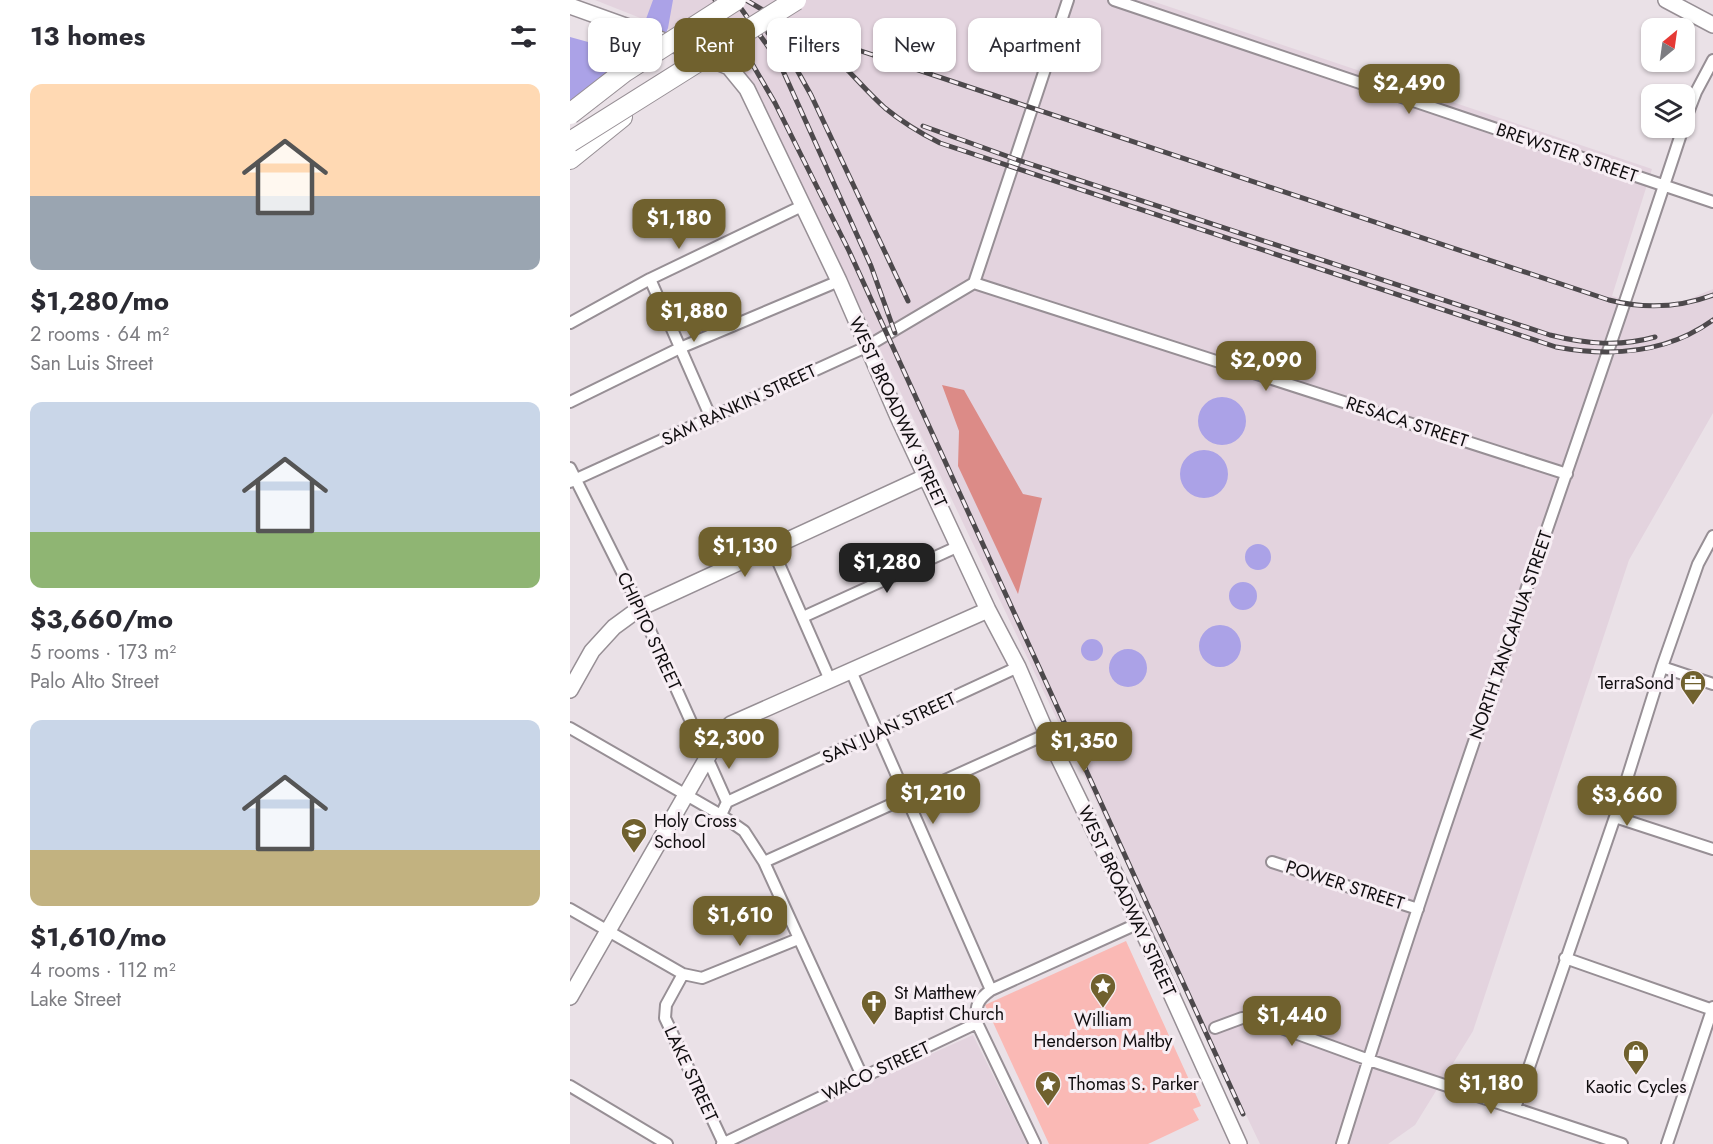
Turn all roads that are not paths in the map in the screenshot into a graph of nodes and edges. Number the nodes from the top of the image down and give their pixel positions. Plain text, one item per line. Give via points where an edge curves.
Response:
1 (736, 0) edge
2 (796, 0) edge
3 (1068, 0) edge
4 (1114, 0) edge
5 (1666, 0) edge
6 (570, 6) edge
7 (1713, 25) edge
8 (662, 48) edge
9 (1713, 60) edge
10 (624, 72) joint
11 (660, 87) junction
12 (1695, 95) edge
13 (570, 102) edge
14 (570, 114) edge
15 (1680, 138) edge
16 (570, 142) edge
17 (570, 159) edge
18 (1664, 186) junction
19 (1713, 202) edge
20 (804, 205) junction
21 (650, 279) junction
22 (838, 280) junction
23 (974, 283) junction
24 (570, 323) edge
25 (867, 347) junction
26 (680, 348) junction
27 (570, 402) edge
28 (711, 418) junction
29 (570, 468) edge
30 (1567, 474) junction
31 (927, 476) junction
32 (572, 481) edge
33 (1713, 536) edge
34 (959, 546) junction
35 (772, 548) junction
36 (640, 608) junction
37 (988, 610) junction
38 (803, 617) junction
39 (1018, 667) junction
40 (1662, 668) junction
41 (851, 671) junction
42 (830, 680) junction
43 (1713, 684) edge
44 (570, 690) edge
45 (570, 728) edge
46 (878, 733) junction
47 (1047, 734) junction
48 (708, 757) junction
49 (687, 795) junction
50 (906, 798) junction
51 (727, 802) junction
52 (721, 815) junction
53 (1615, 817) junction
54 (1713, 849) edge
55 (764, 862) junction
56 (1272, 862) dead end
57 (570, 909) edge
58 (1418, 909) junction
59 (1139, 923) junction
60 (608, 930) junction
61 (798, 939) junction
62 (1565, 958) junction
63 (683, 974) junction
64 (991, 990) junction
65 (570, 997) edge
66 (1713, 1009) edge
67 (977, 1023) junction
68 (1215, 1029) dead end
69 (1368, 1059) junction
70 (863, 1078) junction
71 (570, 1086) edge
72 (1515, 1108) junction
73 (723, 1143) edge
74 (664, 1144) edge
75 (1035, 1144) edge
76 (1239, 1144) edge
77 (1342, 1144) edge
78 (1622, 1144) edge
79 (1668, 1144) edge

1 - 8 highway, bridge
2 - 11 highway, bridge
3 - 23 street
4 - 18 street, BREWSTER STREET
5 - 7 street
6 - 20 street, WEST BROADWAY STREET via 729,67 747,89
9 - 12 street
10 - 13 highway, bridge
10 - 14 highway, bridge
11 - 16 highway, bridge
11 - 17 highway, bridge
15 - 18 street, NORTH TANCAHUA STREET
18 - 19 street, BREWSTER STREET
18 - 30 street, NORTH TANCAHUA STREET
20 - 21 street
20 - 22 street, WEST BROADWAY STREET
21 - 24 street
21 - 26 street
22 - 25 street, WEST BROADWAY STREET
22 - 26 street
23 - 25 street, SAM RANKIN STREET
23 - 30 street, RESACA STREET
25 - 28 street, SAM RANKIN STREET
25 - 31 street, WEST BROADWAY STREET
26 - 27 street
26 - 28 street
28 - 32 street, SAM RANKIN STREET
29 - 32 street, CHIPITO STREET
30 - 58 street, NORTH TANCAHUA STREET
31 - 34 street, WEST BROADWAY STREET
31 - 35 street
32 - 36 street, CHIPITO STREET
33 - 40 street via 1698,564
34 - 37 street, WEST BROADWAY STREET
34 - 38 street
35 - 36 street
35 - 38 street
36 - 44 street via 614,627 592,651
36 - 48 street, CHIPITO STREET
37 - 39 street, WEST BROADWAY STREET
37 - 41 street
38 - 42 street
39 - 46 street, SAN JUAN STREET
39 - 47 street, WEST BROADWAY STREET
40 - 43 street
40 - 53 street
41 - 42 street
41 - 46 street
42 - 48 street via 730,724
45 - 49 street
46 - 50 street
46 - 51 street, SAN JUAN STREET
47 - 50 street
47 - 59 street, WEST BROADWAY STREET
48 - 49 street
48 - 51 street, CHIPITO STREET
49 - 52 street
49 - 60 street
50 - 55 street
50 - 64 street
51 - 52 street
52 - 55 street via 744,831
53 - 54 street
53 - 62 street
55 - 61 street
56 - 58 street, POWER STREET
57 - 60 street
58 - 69 street, NORTH TANCAHUA STREET
59 - 64 street
59 - 76 street, WEST BROADWAY STREET
60 - 63 street
60 - 65 street
61 - 63 street via 702,978
61 - 70 street
62 - 66 street
62 - 72 street
63 - 73 street, LAKE STREET via 666,1005 665,1018
64 - 67 street via 975,1008
66 - 79 street
67 - 70 street, WACO STREET
67 - 75 street
68 - 69 street via 1242,1018 1254,1018
69 - 72 street
69 - 77 street, NORTH TANCAHUA STREET
70 - 73 street, WACO STREET
71 - 74 street
72 - 78 street

